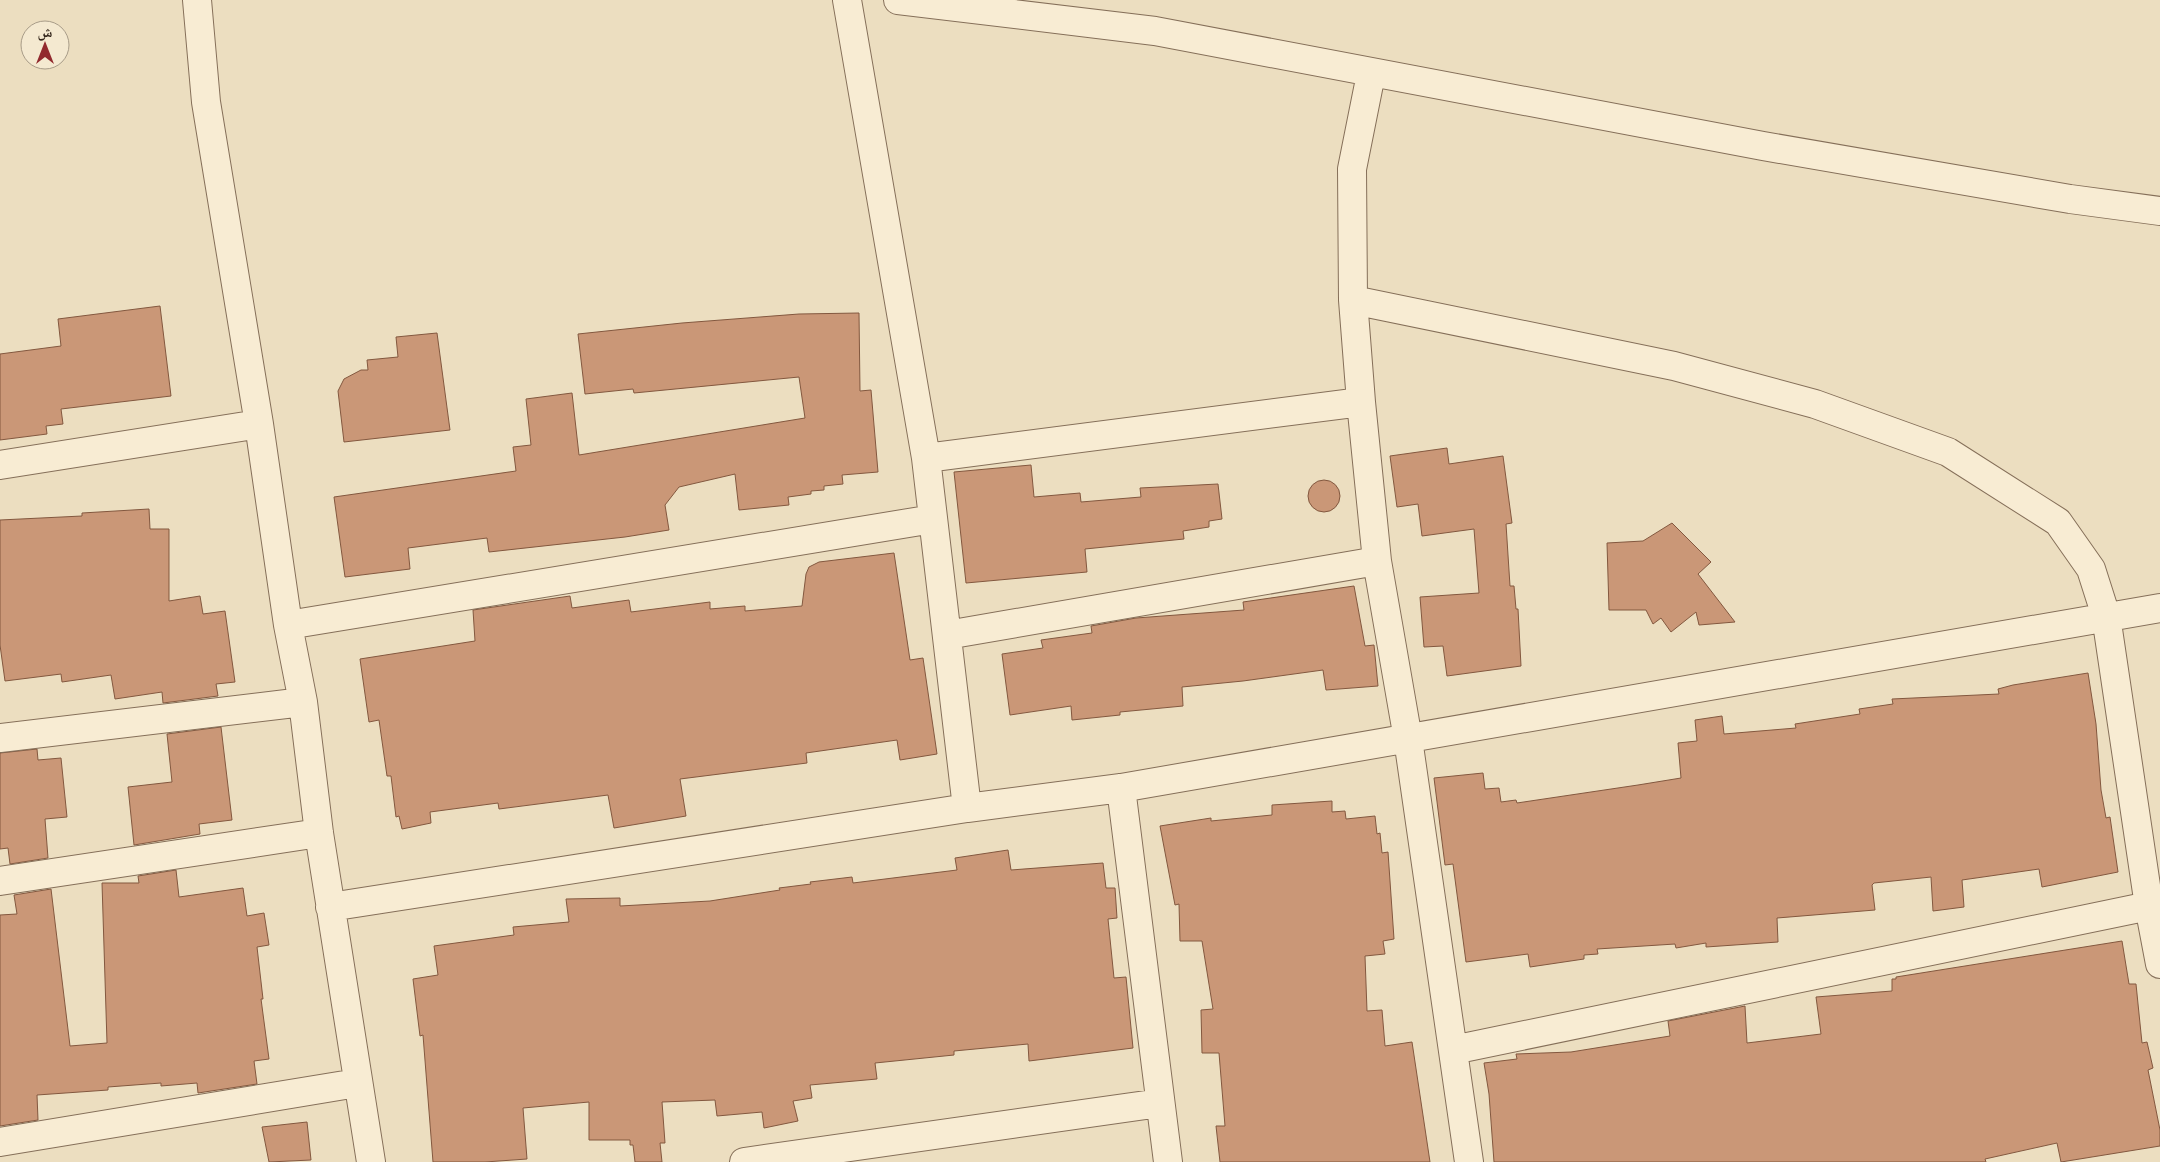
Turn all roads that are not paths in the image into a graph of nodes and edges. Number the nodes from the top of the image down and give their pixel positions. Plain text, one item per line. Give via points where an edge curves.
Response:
1 (197, 0) edge
2 (847, 0) edge
3 (898, 0) edge
4 (1371, 74) junction
5 (2160, 211) edge
6 (1353, 300) junction
7 (1361, 402) junction
8 (258, 424) junction
9 (926, 458) junction
10 (0, 465) edge
11 (933, 519) junction
12 (1377, 561) junction
13 (2160, 608) edge
14 (2106, 616) junction
15 (288, 625) junction
16 (947, 635) junction
17 (303, 702) junction
18 (0, 738) edge
19 (1408, 739) junction
20 (1121, 788) junction
21 (967, 808) junction
22 (319, 833) junction
23 (0, 881) edge
24 (2149, 906) junction
25 (330, 907) junction
26 (2160, 964) edge
27 (1453, 1050) junction
28 (357, 1083) junction
29 (1160, 1103) junction
30 (0, 1142) edge
31 (371, 1162) edge
32 (744, 1162) edge
33 (1168, 1162) edge
34 (1470, 1162) edge

1 - 8 street via 206,102
2 - 9 street
3 - 4 street via 1154,31
4 - 5 street via 1782,149 2070,199
4 - 6 street via 1352,168
6 - 7 street
6 - 14 street via 1674,366 1815,404 1948,452 2058,522 2091,569
7 - 9 street
7 - 12 street
8 - 10 street
8 - 15 street
9 - 11 street
11 - 15 street
11 - 16 street
12 - 16 street
12 - 19 street
13 - 14 street
14 - 19 street
14 - 24 street
15 - 17 street
16 - 21 street
17 - 18 street
17 - 22 street
19 - 20 street
19 - 27 street
20 - 21 street
20 - 29 street
21 - 25 street
22 - 23 street
22 - 25 street
24 - 26 street
24 - 27 street
25 - 28 street
27 - 34 street
28 - 30 street
28 - 31 street
29 - 32 street
29 - 33 street

